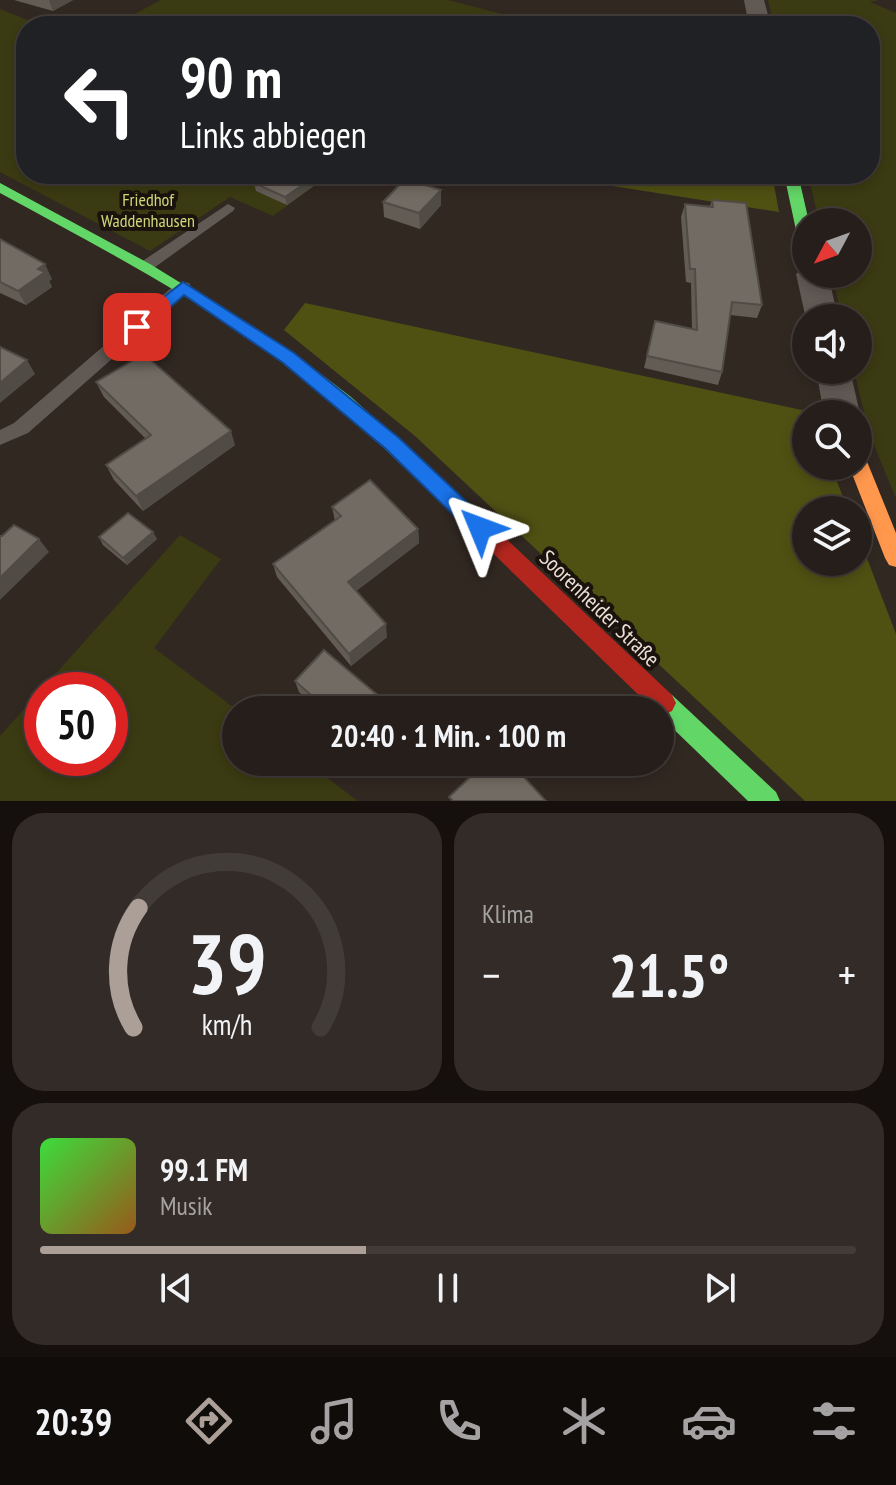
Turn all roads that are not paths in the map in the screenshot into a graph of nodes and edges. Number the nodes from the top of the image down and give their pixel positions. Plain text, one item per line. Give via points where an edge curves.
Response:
1 (793, 184) edge
2 (0, 187) edge
3 (228, 208) dead end
4 (798, 208) edge
5 (146, 266) junction
6 (183, 287) junction
7 (0, 438) edge
8 (864, 480) edge
9 (896, 558) edge
10 (767, 801) edge

1 - 4 main road
2 - 5 main road, Soorenheider Straße
3 - 5 lane
5 - 6 main road, Soorenheider Straße
6 - 7 lane via 21,428
6 - 10 main road, Soorenheider Straße via 288,357 392,444
8 - 9 main road

